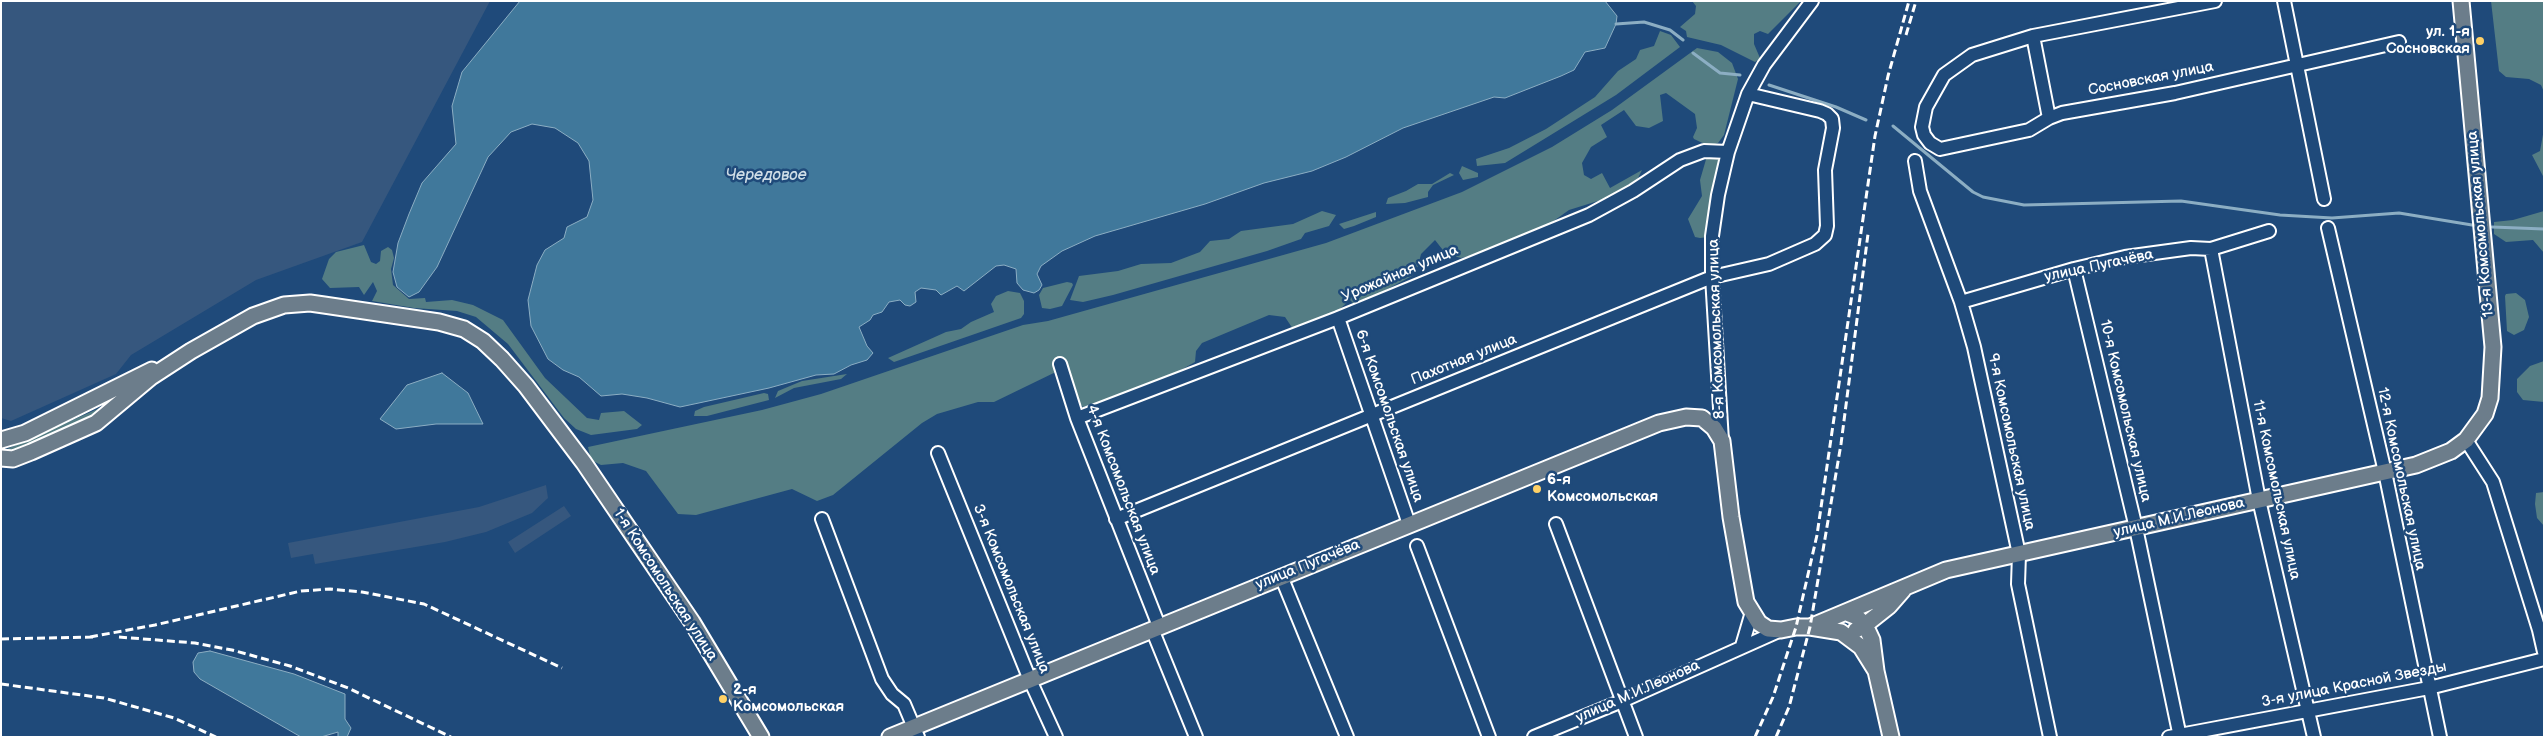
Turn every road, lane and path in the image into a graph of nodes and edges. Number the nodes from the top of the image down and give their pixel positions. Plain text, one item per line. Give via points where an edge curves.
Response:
1 (1812, 1) edge
2 (2215, 1) edge
3 (2284, 1) edge
4 (2461, 1) edge
5 (2033, 36) junction
6 (2399, 42) dead end
7 (2298, 64) junction
8 (1748, 94) junction
9 (2049, 118) junction
10 (1728, 152) junction
11 (1915, 161) dead end
12 (2324, 199) dead end
13 (2328, 228) dead end
14 (2268, 231) dead end
15 (2211, 249) junction
16 (2074, 269) junction
17 (1712, 278) junction
18 (1960, 302) junction
19 (1338, 318) junction
20 (192, 351) junction
21 (1060, 364) dead end
22 (1719, 397) junction
23 (1372, 415) junction
24 (1078, 418) junction
25 (1702, 418) junction
26 (1, 440) edge
27 (2466, 440) junction
28 (1722, 441) junction
29 (2451, 451) joint
30 (938, 453) dead end
31 (1, 458) edge
32 (2384, 472) junction
33 (2259, 500) junction
34 (822, 519) dead end
35 (1116, 519) junction
36 (1409, 524) junction
37 (1556, 524) dead end
38 (2136, 528) junction
39 (1417, 546) dead end
40 (2018, 554) junction
41 (1281, 576) junction
42 (1886, 601) junction
43 (1752, 612) junction
44 (1846, 612) junction
45 (1865, 626) junction
46 (1803, 627) junction
47 (1155, 628) junction
48 (1781, 630) junction
49 (1841, 632) junction
50 (1742, 646) junction
51 (1874, 652) junction
52 (2544, 652) edge
53 (2544, 659) edge
54 (1876, 671) junction
55 (1030, 680) junction
56 (2429, 688) junction
57 (1622, 701) junction
58 (2309, 711) junction
59 (916, 732) edge
60 (2176, 736) edge
61 (761, 737) edge
62 (890, 737) edge
63 (1056, 737) edge
64 (1196, 737) edge
65 (1346, 737) edge
66 (1489, 737) edge
67 (1534, 737) edge
68 (1636, 737) edge
69 (1891, 737) edge
70 (2050, 737) edge
71 (2314, 737) edge
72 (2440, 737) edge

1 - 8 street, 8-я Комсомольская улица via 1764,65
2 - 5 street
3 - 7 street
4 - 27 main road, 13-я Комсомольская улица via 2492,347 2490,398 2485,414
5 - 9 street
5 - 9 street, Сосновская улица via 1972,55 1944,75 1926,107 1922,127 1930,143 1940,148 2029,130
6 - 7 street, Сосновская улица
7 - 9 street, Сосновская улица
7 - 12 street
8 - 10 street, 8-я Комсомольская улица
8 - 17 street, Пахотная улица via 1820,111 1832,119 1825,170 1825,235 1800,252 1769,264
10 - 17 street, 8-я Комсомольская улица via 1712,236
10 - 19 street, Урожайная улица via 1704,151 1680,160 1589,215
11 - 18 street, 9-я Комсомольская улица via 1920,191
13 - 32 street, 12-я Комсомольская улица
14 - 15 street, улица Пугачёва
15 - 16 street, улица Пугачёва via 2191,248 2124,257
15 - 33 street, 11-я Комсомольская улица
16 - 18 street, улица Пугачёва
16 - 38 street, 10-я Комсомольская улица
17 - 22 street, 8-я Комсомольская улица
17 - 23 street, Пахотная улица
18 - 40 street, 9-я Комсомольская улица via 1974,347
19 - 23 street, 6-я Комсомольская улица
19 - 24 street, Урожайная улица
20 - 26 main road via 25,433
20 - 31 main road via 151,378 96,423 14,459
20 - 61 main road, 1-я Комсомольская улица via 253,316 284,306 310,303 439,322 464,329 483,341 526,386 633,533 692,622
21 - 24 street, 4-я Комсомольская улица
22 - 25 street
22 - 28 street, 8-я Комсомольская улица
23 - 35 street, Пахотная улица
23 - 36 street, 6-я Комсомольская улица
24 - 35 street, 4-я Комсомольская улица
25 - 28 main road
25 - 36 main road, улица Пугачёва via 1686,417 1659,423
27 - 29 main road, 13-я Комсомольская улица
27 - 52 street via 2493,482
28 - 43 main road, 8-я Комсомольская улица via 1731,517 1746,602
29 - 32 main road, улица М.И.Леонова via 2416,465
30 - 55 street, 3-я Комсомольская улица
32 - 33 main road, улица М.И.Леонова
32 - 56 street, 12-я Комсомольская улица
33 - 38 main road, улица М.И.Леонова
33 - 58 street, 11-я Комсомольская улица
34 - 59 street via 882,679 904,704
35 - 47 street, 4-я Комсомольская улица
36 - 41 main road, улица Пугачёва
37 - 57 street
38 - 40 main road, улица М.И.Леонова
38 - 60 street, 10-я Комсомольская улица
39 - 66 street
40 - 42 main road, улица М.И.Леонова via 1946,570 1907,586
40 - 70 street, 9-я Комсомольская улица via 2018,584
41 - 47 main road, улица Пугачёва
41 - 65 street
42 - 44 main road
42 - 45 main road
42 - 51 main road
43 - 46 main road via 1773,622
43 - 48 main road, 8-я Комсомольская улица via 1768,629
43 - 50 street
44 - 45 main road
44 - 46 main road
45 - 49 main road
45 - 51 main road
45 - 54 main road via 1866,645
46 - 48 main road, улица М.И.Леонова
46 - 49 main road
47 - 55 main road, улица Пугачёва
47 - 64 street, 4-я Комсомольская улица
48 - 50 street, улица М.И.Леонова
49 - 54 main road via 1860,647
50 - 57 street, улица М.И.Леонова
51 - 54 main road
53 - 56 street, 3-я улица Красной Звезды
54 - 69 main road
55 - 59 main road, улица Пугачёва
55 - 63 street, 3-я Комсомольская улица
56 - 58 street, 3-я улица Красной Звезды
56 - 72 street, 12-я Комсомольская улица
57 - 67 street, улица М.И.Леонова
57 - 68 street
58 - 60 street, 3-я улица Красной Звезды
58 - 71 street, 11-я Комсомольская улица
59 - 62 main road, улица Пугачёва

